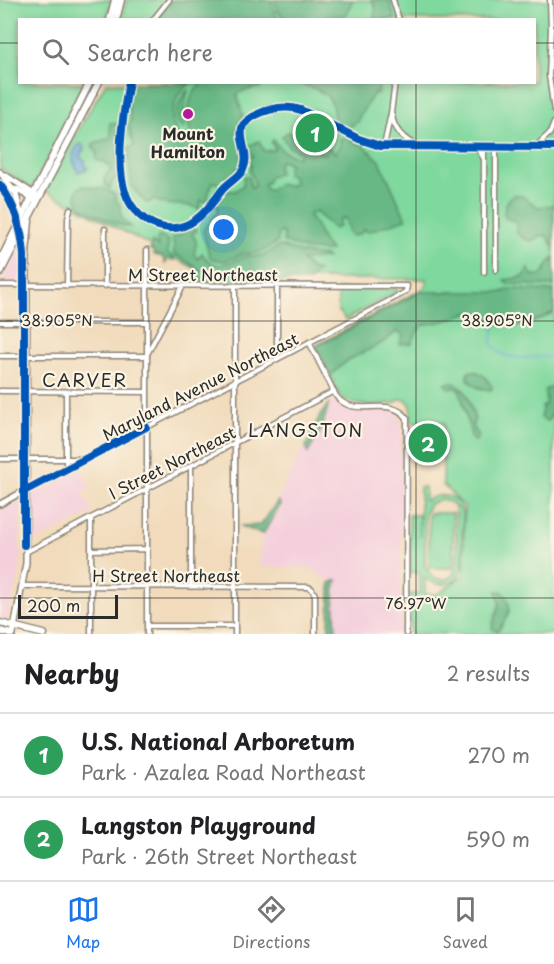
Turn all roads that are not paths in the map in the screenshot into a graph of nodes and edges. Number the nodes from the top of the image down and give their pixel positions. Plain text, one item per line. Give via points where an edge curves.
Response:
1 (115, 0) edge
2 (121, 0) edge
3 (169, 0) edge
4 (393, 0) edge
5 (549, 0) edge
6 (110, 18) edge
7 (116, 18) edge
8 (155, 18) edge
9 (398, 18) edge
10 (552, 38) edge
11 (89, 84) edge
12 (98, 84) edge
13 (129, 84) edge
14 (395, 84) edge
15 (554, 111) edge
16 (391, 113) junction
17 (554, 123) edge
18 (64, 142) junction
19 (384, 146) junction
20 (422, 147) junction
21 (472, 147) junction
22 (484, 147) junction
23 (496, 147) junction
24 (509, 147) junction
25 (534, 147) junction
26 (554, 147) edge
27 (484, 161) junction
28 (496, 162) junction
29 (0, 172) edge
30 (0, 182) edge
31 (9, 189) junction
32 (35, 197) junction
33 (70, 209) dead end
34 (24, 218) junction
35 (23, 229) junction
36 (105, 229) dead end
37 (147, 250) dead end
38 (26, 253) junction
39 (0, 261) edge
40 (496, 270) dead end
41 (484, 272) dead end
42 (0, 273) edge
43 (0, 285) edge
44 (27, 286) junction
45 (67, 286) junction
46 (105, 286) junction
47 (147, 286) junction
48 (183, 286) junction
49 (235, 286) junction
50 (277, 286) junction
51 (407, 286) joint
52 (0, 322) edge
53 (26, 322) junction
54 (147, 322) junction
55 (309, 342) junction
56 (0, 356) edge
57 (26, 356) junction
58 (146, 356) junction
59 (277, 359) junction
60 (235, 381) junction
61 (0, 391) edge
62 (334, 391) junction
63 (26, 392) junction
64 (66, 392) junction
65 (146, 392) junction
66 (146, 427) junction
67 (235, 443) junction
68 (0, 459) edge
69 (26, 459) junction
70 (66, 459) junction
71 (85, 459) junction
72 (191, 466) junction
73 (66, 469) junction
74 (147, 489) junction
75 (26, 490) junction
76 (0, 504) edge
77 (91, 518) junction
78 (146, 549) junction
79 (91, 550) junction
80 (26, 552) junction
81 (23, 586) junction
82 (91, 586) junction
83 (146, 587) junction
84 (191, 587) junction
85 (235, 587) junction
86 (0, 623) edge
87 (147, 626) junction
88 (235, 626) junction
89 (0, 631) edge
90 (13, 632) edge
91 (44, 634) edge
92 (92, 634) edge
93 (147, 634) edge
94 (235, 634) edge
95 (315, 634) edge
96 (406, 634) edge

1 - 6 main road
2 - 7 main road
3 - 8 street
4 - 9 street
5 - 10 street
10 - 15 street via 549,75
11 - 18 main road
12 - 18 main road
13 - 19 street via 121,140 125,190 137,213 154,225 186,225 206,210 244,167 243,125 270,110 298,108 364,142
14 - 16 street
16 - 19 street
16 - 20 street via 398,133
17 - 25 street via 550,134
18 - 32 main road
19 - 20 street
20 - 21 street
21 - 22 street
21 - 27 street
22 - 23 street
22 - 27 street
23 - 24 street
23 - 28 street
24 - 25 street
24 - 28 street
25 - 26 street
27 - 41 street
28 - 40 street
29 - 31 main road
29 - 32 main road
30 - 31 main road
31 - 32 main road
31 - 34 main road via 19,201
32 - 34 main road
33 - 45 street
34 - 35 main road
34 - 38 main road
34 - 39 main road
35 - 38 main road
35 - 42 main road
36 - 46 street
37 - 47 street
38 - 44 main road
43 - 44 street, M Street Northeast
44 - 45 street, M Street Northeast
44 - 53 main road
45 - 46 street, M Street Northeast
46 - 47 street, M Street Northeast
47 - 48 street, M Street Northeast
47 - 54 street
48 - 49 street, M Street Northeast
48 - 58 street
49 - 50 street, M Street Northeast
49 - 60 street
50 - 51 street, M Street Northeast
50 - 59 street
51 - 55 street, Maryland Avenue Northeast via 402,294
52 - 53 street
53 - 54 street
53 - 57 main road
54 - 58 street
55 - 59 street, Maryland Avenue Northeast
55 - 62 street
56 - 57 street
57 - 58 street
57 - 63 main road
58 - 65 street
59 - 60 street, Maryland Avenue Northeast
60 - 66 street, Maryland Avenue Northeast
60 - 67 street
61 - 63 street
62 - 67 street, I Street Northeast
62 - 96 street via 348,406 393,406 407,418
63 - 64 street
63 - 69 main road
64 - 65 street
64 - 70 street
65 - 66 street
66 - 71 street, Maryland Avenue Northeast
66 - 74 street
67 - 72 street, I Street Northeast
67 - 85 street
68 - 69 street
69 - 70 street
69 - 75 main road
70 - 71 street
70 - 73 street
71 - 73 street, Maryland Avenue Northeast
72 - 74 street, I Street Northeast
72 - 84 street
73 - 75 street, Maryland Avenue Northeast
74 - 77 street, I Street Northeast
74 - 78 street
75 - 76 street, Maryland Avenue Northeast
75 - 80 main road
77 - 79 street
77 - 80 street, I Street Northeast
78 - 79 street
78 - 83 street
79 - 82 street
80 - 81 main road
81 - 82 street, H Street Northeast
81 - 90 main road
82 - 83 street, H Street Northeast
82 - 92 street
83 - 84 street, H Street Northeast
83 - 87 street
84 - 85 street, H Street Northeast
85 - 88 street
85 - 95 street, H Street Northeast via 312,589
86 - 90 main road
87 - 88 street
87 - 93 street
88 - 94 street
89 - 90 main road
90 - 91 main road

